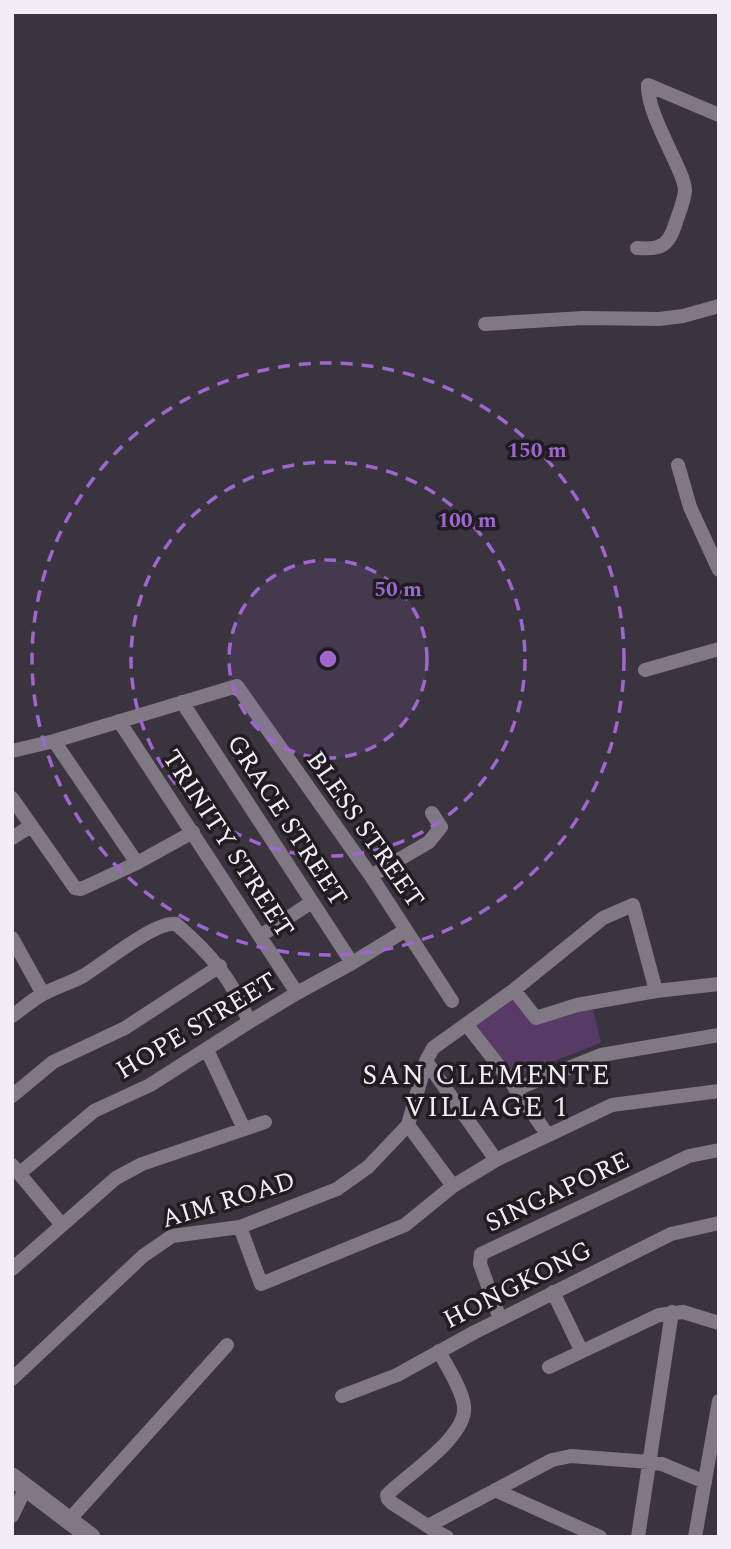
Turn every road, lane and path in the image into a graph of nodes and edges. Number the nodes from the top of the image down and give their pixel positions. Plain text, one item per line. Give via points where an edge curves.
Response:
1 (719, 115) edge
2 (637, 248) dead end
3 (719, 306) edge
4 (485, 324) dead end
5 (678, 465) dead end
6 (719, 570) edge
7 (719, 649) edge
8 (645, 670) dead end
9 (182, 702) junction
10 (119, 721) junction
11 (54, 741) junction
12 (12, 751) edge
13 (12, 798) edge
14 (432, 813) dead end
15 (31, 826) junction
16 (193, 832) junction
17 (12, 838) edge
18 (137, 863) junction
19 (371, 876) junction
20 (312, 902) junction
21 (406, 930) junction
22 (260, 936) junction
23 (12, 938) edge
24 (352, 963) junction
25 (220, 966) junction
26 (719, 984) edge
27 (514, 990) junction
28 (656, 991) junction
29 (297, 993) junction
30 (43, 994) junction
31 (452, 1001) dead end
32 (12, 1016) edge
33 (249, 1022) junction
34 (466, 1024) junction
35 (719, 1035) edge
36 (207, 1050) junction
37 (426, 1061) junction
38 (516, 1089) junction
39 (719, 1090) edge
40 (12, 1096) edge
41 (265, 1122) dead end
42 (408, 1125) junction
43 (244, 1129) junction
44 (547, 1135) junction
45 (719, 1150) edge
46 (496, 1160) junction
47 (16, 1169) edge
48 (453, 1186) junction
49 (719, 1223) edge
50 (62, 1224) junction
51 (240, 1227) junction
52 (12, 1269) edge
53 (554, 1292) junction
54 (672, 1312) junction
55 (500, 1319) junction
56 (719, 1322) edge
57 (227, 1345) dead end
58 (581, 1350) junction
59 (439, 1351) junction
60 (549, 1367) dead end
61 (12, 1379) edge
62 (342, 1396) dead end
63 (719, 1401) edge
64 (649, 1462) junction
65 (710, 1476) edge
66 (19, 1482) edge
67 (495, 1490) junction
68 (12, 1516) edge
69 (69, 1520) junction
70 (428, 1526) junction
71 (91, 1537) edge
72 (447, 1537) edge
73 (600, 1537) edge
74 (638, 1537) edge
75 (695, 1537) edge

1 - 2 street via 648,85 647,95 685,192 672,236 660,247
3 - 4 street via 659,319
5 - 6 street via 690,507
7 - 8 street
9 - 10 street
9 - 19 street, BLESS STREET via 237,686
9 - 20 street, GRACE STREET
10 - 11 street
10 - 16 street, TRINITY STREET
11 - 12 street
11 - 18 street
13 - 15 street
14 - 19 street via 441,827 429,842
15 - 17 street
15 - 18 street via 75,888
16 - 18 street
16 - 22 street, TRINITY STREET
19 - 21 street, BLESS STREET
20 - 22 street
20 - 24 street, GRACE STREET
21 - 24 street, HOPE STREET
21 - 31 street, BLESS STREET
22 - 29 street, TRINITY STREET
23 - 30 street
24 - 29 street, HOPE STREET
25 - 30 street via 176,924 169,923 83,976
25 - 33 street
25 - 40 street via 125,1028 53,1062
26 - 28 street
27 - 28 street via 536,1018 570,1006
27 - 28 street, AIM ROAD via 603,918 633,905
27 - 34 street, AIM ROAD
29 - 33 street, HOPE STREET
30 - 32 street
33 - 36 street, HOPE STREET
34 - 37 street, AIM ROAD via 433,1048
34 - 38 street
35 - 38 street via 601,1055
36 - 43 street
36 - 47 street, HOPE STREET via 150,1085 94,1111
37 - 42 street, AIM ROAD
37 - 46 street
38 - 44 street
39 - 44 street via 612,1105
41 - 43 street
42 - 48 street
42 - 51 street, AIM ROAD via 368,1167 337,1189
43 - 50 street via 129,1170
44 - 46 street
45 - 55 street, SINGAPORE via 689,1156 481,1254 480,1264
46 - 48 street
47 - 50 street
48 - 51 street via 405,1225 261,1284
49 - 53 street, HONGKONG via 671,1234
50 - 52 street
51 - 61 street, AIM ROAD via 172,1236 143,1256
53 - 55 street, HONGKONG
53 - 58 street
54 - 56 street
54 - 58 street
54 - 64 street
55 - 59 street, HONGKONG
57 - 69 street
58 - 60 street
59 - 62 street, HONGKONG via 397,1375
59 - 70 street via 462,1396 461,1422 438,1452 387,1495
63 - 65 street
64 - 65 street
64 - 67 street via 563,1457
64 - 74 street
65 - 75 street
66 - 68 street
66 - 69 street
67 - 70 street
67 - 73 street
69 - 71 street
70 - 72 street

